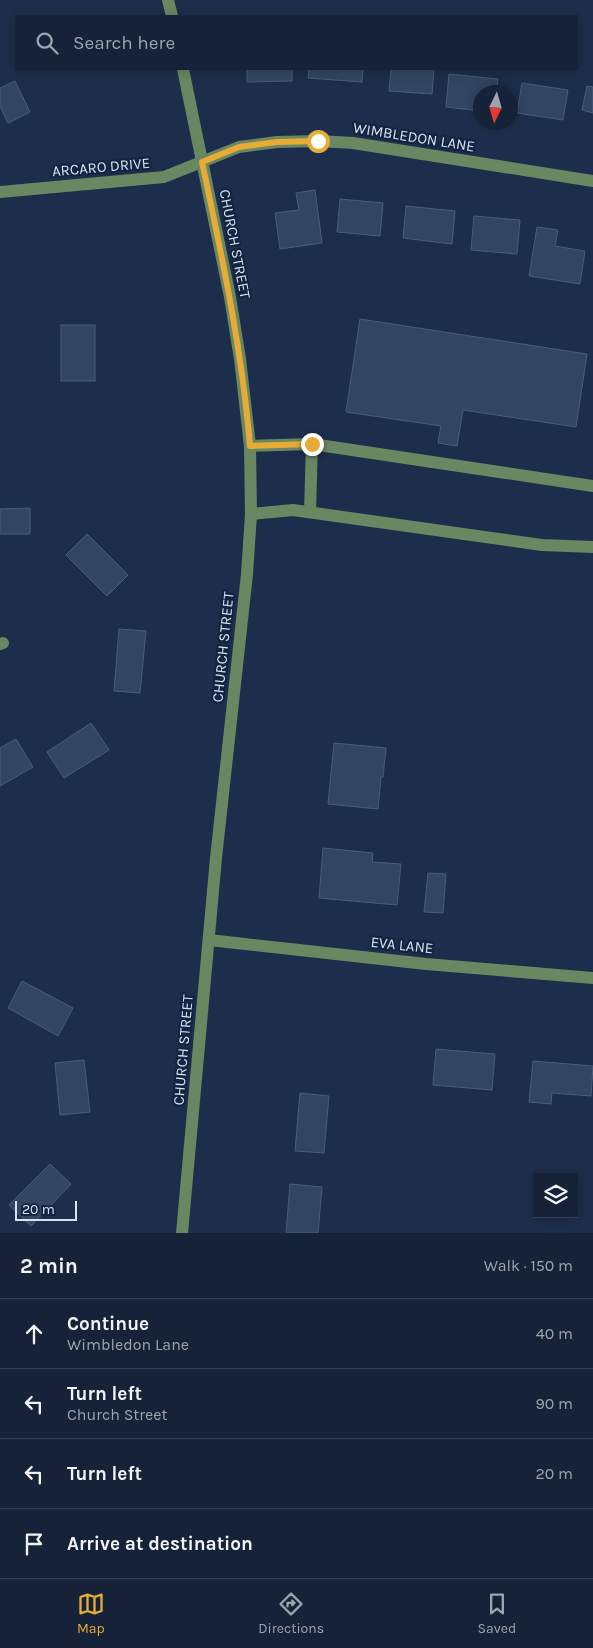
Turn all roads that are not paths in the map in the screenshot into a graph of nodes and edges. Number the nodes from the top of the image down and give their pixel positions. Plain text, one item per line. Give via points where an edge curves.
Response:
1 (168, 0) edge
2 (172, 15) edge
3 (183, 70) edge
4 (202, 162) junction
5 (593, 181) edge
6 (0, 192) edge
7 (312, 444) junction
8 (250, 446) junction
9 (593, 486) edge
10 (310, 512) junction
11 (251, 514) junction
12 (593, 547) edge
13 (209, 940) junction
14 (593, 978) edge
15 (182, 1233) edge

1 - 2 street
3 - 4 street, CHURCH STREET
4 - 5 street, WIMBLEDON LANE via 239,147 318,141 353,143
4 - 6 street, ARCARO DRIVE via 164,177
4 - 8 street, CHURCH STREET via 232,306
7 - 8 street
7 - 9 street
7 - 10 street
8 - 11 street, CHURCH STREET
10 - 11 street via 293,510
10 - 12 street via 542,545
11 - 13 street, CHURCH STREET
13 - 14 street, EVA LANE via 426,964
13 - 15 street, CHURCH STREET

